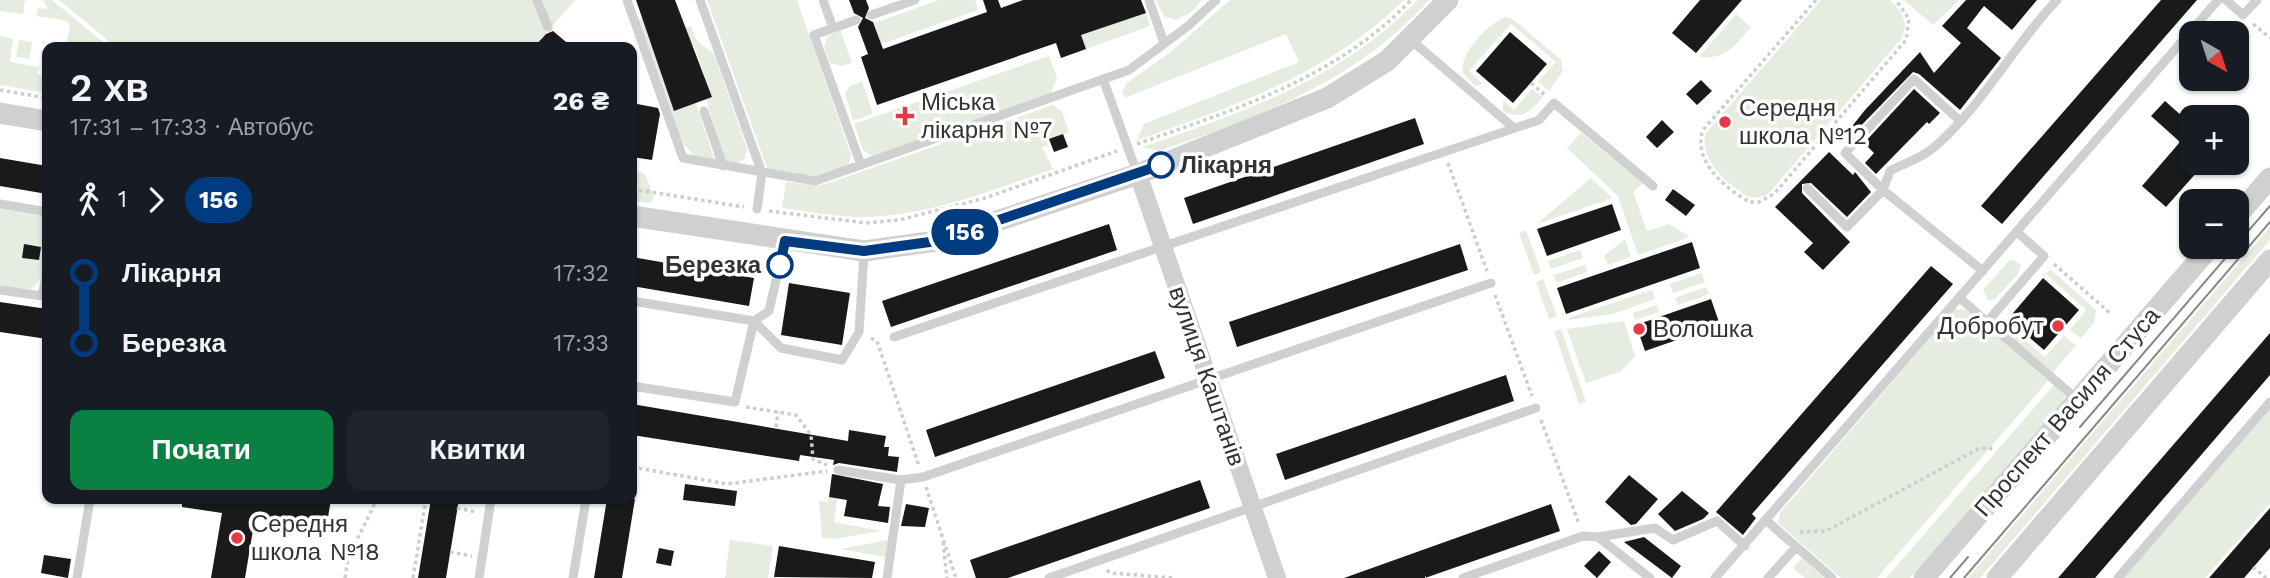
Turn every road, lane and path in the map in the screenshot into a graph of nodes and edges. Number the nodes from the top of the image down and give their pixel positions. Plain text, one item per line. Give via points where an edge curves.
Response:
1 (537, 0) edge
2 (627, 0) edge
3 (700, 0) edge
4 (823, 0) edge
5 (915, 0) edge
6 (1149, 0) edge
7 (1216, 0) edge
8 (1411, 0) edge
9 (1448, 0) edge
10 (1816, 0) edge
11 (1896, 0) edge
12 (2057, 0) edge
13 (2218, 0) edge
14 (2226, 0) edge
15 (2257, 0) edge
16 (871, 15) dead end
17 (2244, 15) junction
18 (856, 20) dead end
19 (548, 27) dead end
20 (833, 28) junction
21 (2270, 38) edge
22 (1410, 40) junction
23 (1164, 43) junction
24 (1103, 79) junction
25 (1531, 83) dead end
26 (0, 90) edge
27 (42, 97) edge
28 (1554, 103) junction
29 (704, 111) dead end
30 (0, 113) edge
31 (42, 120) edge
32 (1959, 120) junction
33 (1514, 128) junction
34 (1128, 147) junction
35 (1443, 151) junction
36 (861, 164) junction
37 (723, 166) junction
38 (762, 173) junction
39 (1138, 174) junction
40 (2270, 178) edge
41 (1653, 186) dead end
42 (1807, 188) dead end
43 (637, 190) edge
44 (1883, 190) junction
45 (2249, 202) edge
46 (0, 204) edge
47 (757, 209) junction
48 (42, 211) edge
49 (637, 217) edge
50 (2017, 232) junction
51 (785, 241) junction
52 (1163, 247) junction
53 (864, 251) junction
54 (2044, 256) junction
55 (2200, 259) edge
56 (2270, 260) edge
57 (1983, 271) junction
58 (1491, 283) junction
59 (0, 290) edge
60 (42, 292) edge
61 (1960, 298) junction
62 (637, 302) edge
63 (2110, 313) dead end
64 (754, 321) junction
65 (1987, 322) junction
66 (859, 332) junction
67 (894, 338) dead end
68 (1208, 378) junction
69 (637, 387) edge
70 (2078, 400) junction
71 (735, 401) junction
72 (2270, 402) edge
73 (1536, 408) junction
74 (778, 412) junction
75 (775, 427) dead end
76 (1996, 449) dead end
77 (637, 468) edge
78 (838, 470) junction
79 (923, 477) junction
80 (901, 480) junction
81 (89, 504) edge
82 (375, 504) edge
83 (425, 504) edge
84 (490, 504) edge
85 (585, 504) edge
86 (1252, 506) junction
87 (457, 508) dead end
88 (488, 514) junction
89 (1767, 521) junction
90 (942, 534) junction
91 (1583, 536) junction
92 (1598, 537) junction
93 (1745, 546) junction
94 (1796, 547) junction
95 (450, 552) dead end
96 (482, 557) junction
97 (1099, 560) junction
98 (2253, 567) dead end
99 (76, 578) edge
100 (345, 578) edge
101 (413, 578) edge
102 (479, 578) edge
103 (573, 578) edge
104 (887, 578) edge
105 (947, 578) edge
106 (956, 578) edge
107 (1049, 578) edge
108 (1175, 578) edge
109 (1277, 578) edge
110 (1463, 578) edge
111 (1650, 578) edge
112 (1715, 578) edge
113 (1768, 578) edge
114 (1832, 578) edge
115 (1924, 578) edge
116 (1997, 578) edge
117 (2118, 578) edge
118 (2266, 578) edge

1 - 19 lane
2 - 37 lane via 683,159
3 - 38 lane
4 - 20 lane
5 - 16 lane
6 - 23 lane
7 - 23 lane
8 - 34 path via 1312,75 1245,106
9 - 22 street
10 - 11 path via 1699,141 1704,162 1749,202 1774,194 1906,40 1909,19
12 - 32 lane via 2030,28 1994,83
13 - 50 lane
14 - 17 lane
15 - 17 lane
17 - 21 path
18 - 20 lane
20 - 36 lane via 814,35
22 - 33 lane
22 - 39 street via 1387,61 1327,98
23 - 24 lane via 1129,70
24 - 34 lane
24 - 36 lane
25 - 28 path
26 - 27 path
28 - 33 lane via 1539,120
28 - 41 lane
29 - 37 lane
30 - 31 street
32 - 44 lane via 1931,150 1889,172
32 - 44 lane via 1914,79 1845,153
33 - 35 lane
34 - 39 lane
34 - 47 path via 985,198 899,219 866,223
35 - 52 lane
35 - 58 path
36 - 38 lane via 815,181
37 - 38 lane
38 - 47 lane
39 - 52 street, вулиця Каштанів
39 - 53 street via 937,241
40 - 45 street
42 - 44 lane via 1847,227
43 - 47 path
44 - 57 lane
46 - 48 lane
49 - 51 street
50 - 54 lane
50 - 57 lane
51 - 53 street
51 - 64 lane via 769,310
52 - 67 lane
52 - 68 street, вулиця Каштанів
53 - 66 lane
54 - 63 path
54 - 65 lane
55 - 70 street, Проспект Василя Стуса
56 - 116 street
57 - 61 lane
58 - 68 lane
58 - 73 path
59 - 60 lane via 41,296
61 - 65 lane
61 - 89 lane
62 - 64 lane
64 - 66 lane via 781,348 842,360
64 - 71 lane
65 - 70 lane
66 - 79 path via 877,341
68 - 79 lane
68 - 86 street, вулиця Каштанів
69 - 71 lane
70 - 115 street, Проспект Василя Стуса
71 - 74 path
72 - 117 lane
73 - 86 lane
73 - 91 path
74 - 75 path
74 - 78 path via 796,415 811,435 813,459
76 - 89 path via 1980,448 1826,531 1788,534
77 - 78 path via 727,484
78 - 80 lane
79 - 80 lane
79 - 90 path
80 - 104 lane
81 - 99 lane
82 - 100 path via 348,558
83 - 101 path
84 - 88 lane
85 - 103 lane
86 - 97 lane
86 - 109 street, вулиця Каштанів
87 - 88 path
88 - 96 lane
89 - 93 lane
89 - 94 lane
90 - 105 path
90 - 106 path
91 - 92 lane
91 - 110 lane
92 - 93 lane via 1655,528 1673,540 1717,521
92 - 111 lane
93 - 112 lane
94 - 113 lane
94 - 114 lane
95 - 96 path
96 - 102 lane
97 - 107 lane
97 - 108 path via 1110,573
98 - 118 path

